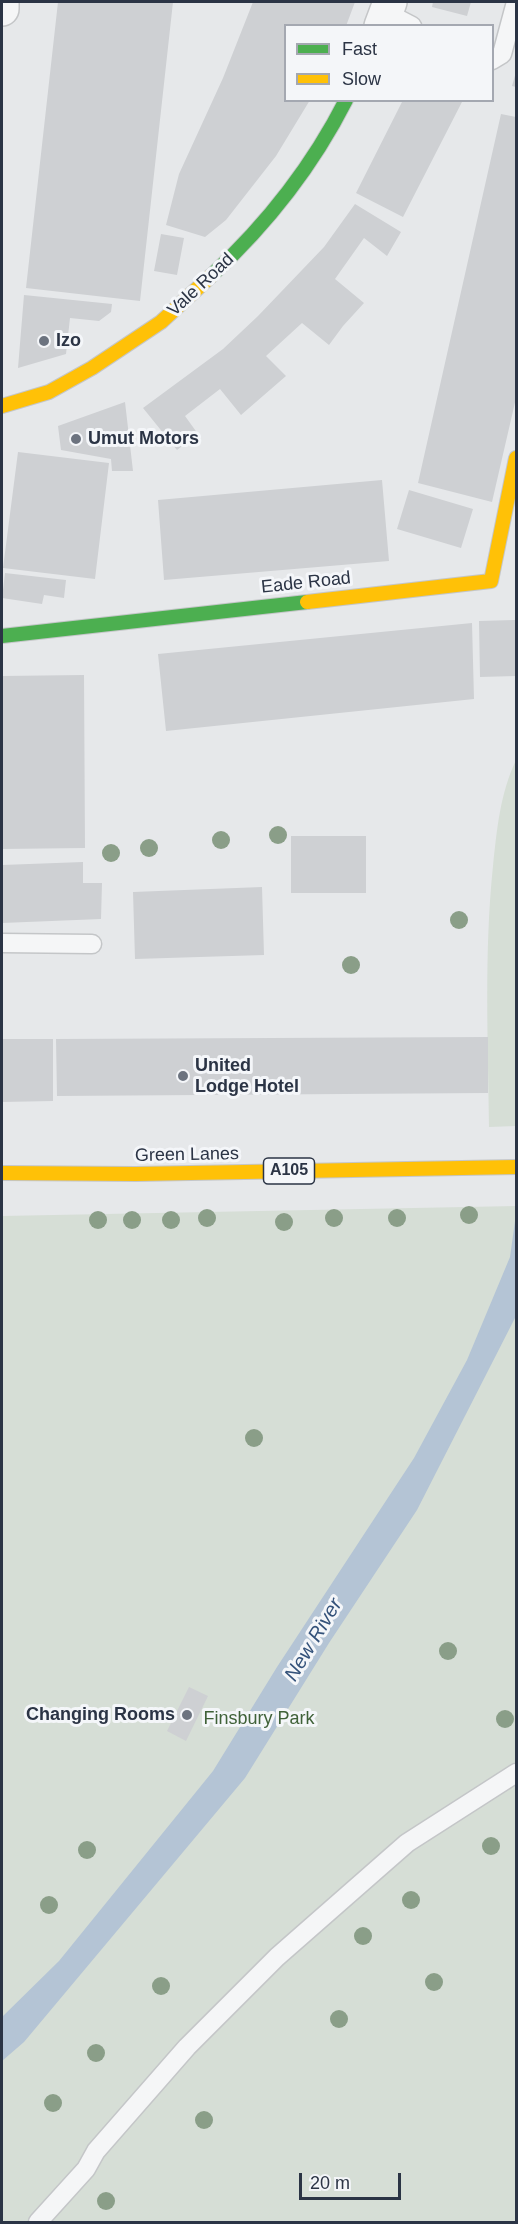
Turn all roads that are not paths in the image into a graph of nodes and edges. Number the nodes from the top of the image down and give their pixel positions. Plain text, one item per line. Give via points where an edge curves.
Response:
1 (2, 2) edge
2 (516, 2) edge
3 (2, 9) edge
4 (494, 59) edge
5 (345, 102) edge
6 (2, 406) edge
7 (516, 458) edge
8 (2, 636) edge
9 (2, 943) edge
10 (92, 944) dead end
11 (516, 1167) edge
12 (2, 1173) edge
13 (516, 1773) edge
14 (38, 2223) edge

1 - 3 street
2 - 4 lane via 502,54
5 - 6 street, Vale Road via 312,160 271,215 161,322 99,365 53,390
7 - 8 street, Eade Road via 491,580
9 - 10 lane
11 - 12 street, Green Lanes / A105
13 - 14 lane via 407,1843 277,1957 188,2046

